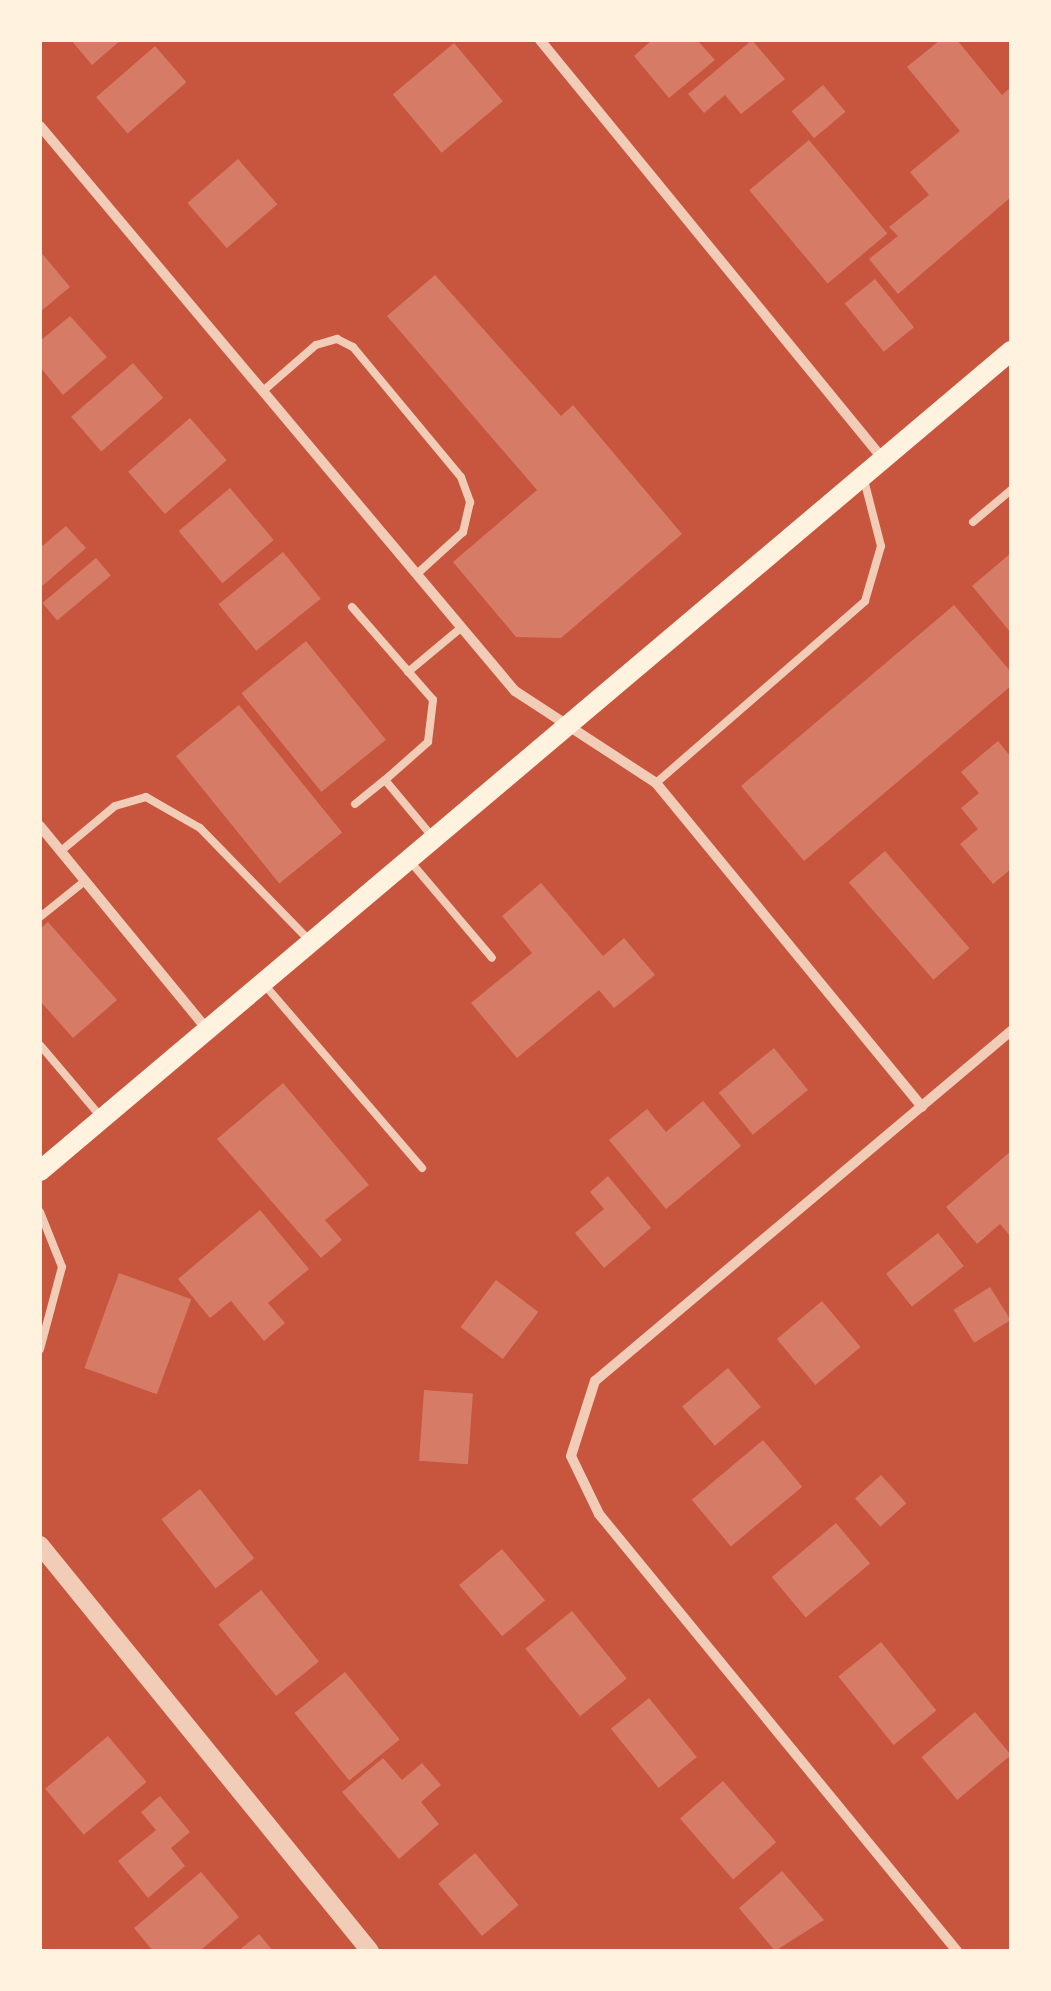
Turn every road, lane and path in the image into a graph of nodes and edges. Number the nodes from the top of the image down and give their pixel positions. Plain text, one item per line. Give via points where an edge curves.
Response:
1 (540, 40) edge
2 (40, 126) edge
3 (1008, 359) edge
4 (263, 391) junction
5 (884, 458) junction
6 (863, 476) junction
7 (1011, 490) edge
8 (973, 522) dead end
9 (417, 574) junction
10 (352, 607) dead end
11 (462, 627) junction
12 (408, 672) junction
13 (568, 726) junction
14 (384, 780) junction
15 (656, 783) junction
16 (355, 804) dead end
17 (40, 826) edge
18 (434, 838) junction
19 (61, 851) junction
20 (409, 860) junction
21 (85, 880) junction
22 (40, 916) edge
23 (312, 942) junction
24 (492, 958) dead end
25 (263, 983) junction
26 (208, 1030) junction
27 (1011, 1031) edge
28 (40, 1046) edge
29 (922, 1107) junction
30 (103, 1119) junction
31 (422, 1168) dead end
32 (40, 1172) edge
33 (40, 1212) edge
34 (40, 1349) edge
35 (40, 1545) edge
36 (370, 1951) edge
37 (956, 1951) edge

1 - 5 street
2 - 4 street
3 - 5 main road
4 - 9 street
4 - 9 lane via 316,344 337,339 353,347 461,477 470,502 463,532
5 - 6 main road
6 - 13 main road
6 - 15 lane via 881,546 865,601
7 - 8 lane
9 - 11 street
10 - 12 lane
11 - 12 lane
11 - 13 street via 516,691
12 - 14 lane via 432,700 428,742
13 - 15 street
13 - 18 main road
14 - 16 lane
14 - 18 lane
15 - 29 street
17 - 19 street
18 - 20 main road
19 - 21 street
19 - 23 lane via 115,806 156,800 200,828
20 - 23 main road
20 - 24 lane
21 - 22 lane
21 - 26 street
23 - 25 main road
25 - 26 main road
25 - 31 lane
26 - 30 main road
27 - 29 street
28 - 30 lane
29 - 37 street via 596,1381 571,1456 599,1514
30 - 32 main road
33 - 34 lane via 62,1267
35 - 36 street

